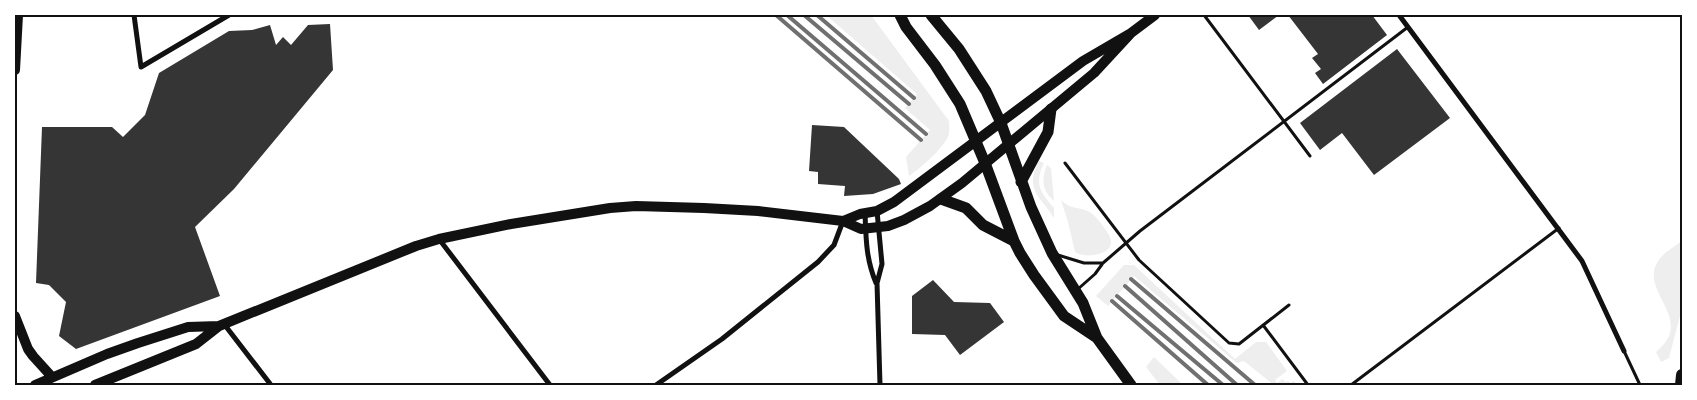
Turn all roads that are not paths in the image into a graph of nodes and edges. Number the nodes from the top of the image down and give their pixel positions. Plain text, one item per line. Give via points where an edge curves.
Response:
1 (18, 15) edge
2 (134, 15) edge
3 (229, 15) edge
4 (900, 15) edge
5 (930, 15) edge
6 (1155, 15) edge
7 (1204, 15) edge
8 (1399, 15) edge
9 (1408, 27) junction
10 (1131, 33) junction
11 (15, 70) edge
12 (1050, 109) junction
13 (1284, 122) junction
14 (1001, 123) junction
15 (976, 142) junction
16 (1008, 144) junction
17 (1310, 156) dead end
18 (985, 163) junction
19 (1065, 163) dead end
20 (1021, 182) junction
21 (941, 199) junction
22 (877, 211) junction
23 (865, 213) junction
24 (843, 221) junction
25 (879, 228) junction
26 (1559, 228) junction
27 (866, 229) junction
28 (439, 239) junction
29 (1014, 241) junction
30 (1126, 243) junction
31 (1052, 253) junction
32 (1103, 263) junction
33 (877, 283) junction
34 (1075, 292) junction
35 (1289, 305) dead end
36 (15, 316) edge
37 (222, 325) junction
38 (1263, 325) junction
39 (1098, 338) junction
40 (1624, 351) joint
41 (1682, 375) edge
42 (52, 377) junction
43 (35, 385) edge
44 (95, 385) edge
45 (271, 385) edge
46 (550, 385) edge
47 (656, 385) edge
48 (880, 385) edge
49 (1131, 385) edge
50 (1308, 385) edge
51 (1350, 385) edge
52 (1640, 385) edge
53 (1681, 385) edge

1 - 11 main road
2 - 3 street via 141,67
4 - 15 highway via 960,104
5 - 14 highway via 953,40 980,80
6 - 10 main road
7 - 13 lane
8 - 9 street
9 - 13 lane
9 - 26 street
10 - 12 main road via 1094,73
10 - 14 main road via 1083,61
12 - 16 main road
12 - 20 highway via 1048,132
13 - 17 lane
13 - 30 lane
14 - 15 main road
14 - 16 highway
15 - 18 highway
15 - 22 main road
16 - 18 main road
16 - 20 highway
18 - 21 main road
18 - 29 highway
19 - 30 lane
20 - 31 highway
21 - 25 main road via 904,220
21 - 29 highway via 966,208 983,225
22 - 23 main road
22 - 25 street
23 - 24 main road
23 - 27 street
24 - 27 main road via 861,230
24 - 28 main road via 758,211 636,206 511,224
24 - 47 street via 835,242 818,262 722,339
25 - 27 main road
25 - 33 street via 882,264
26 - 40 street via 1582,260
26 - 51 lane
27 - 33 street via 870,267
28 - 37 main road
28 - 46 street
29 - 39 highway via 1064,316
30 - 32 lane
30 - 38 lane via 1139,260 1226,342 1239,344
31 - 32 lane via 1084,263
31 - 34 highway
32 - 34 lane
33 - 48 street
34 - 39 highway
35 - 38 lane
36 - 42 main road via 28,349
37 - 42 main road via 188,327 114,351
37 - 44 main road via 196,344
37 - 45 street
38 - 50 lane
39 - 49 highway
40 - 52 lane
41 - 53 highway
42 - 43 main road

